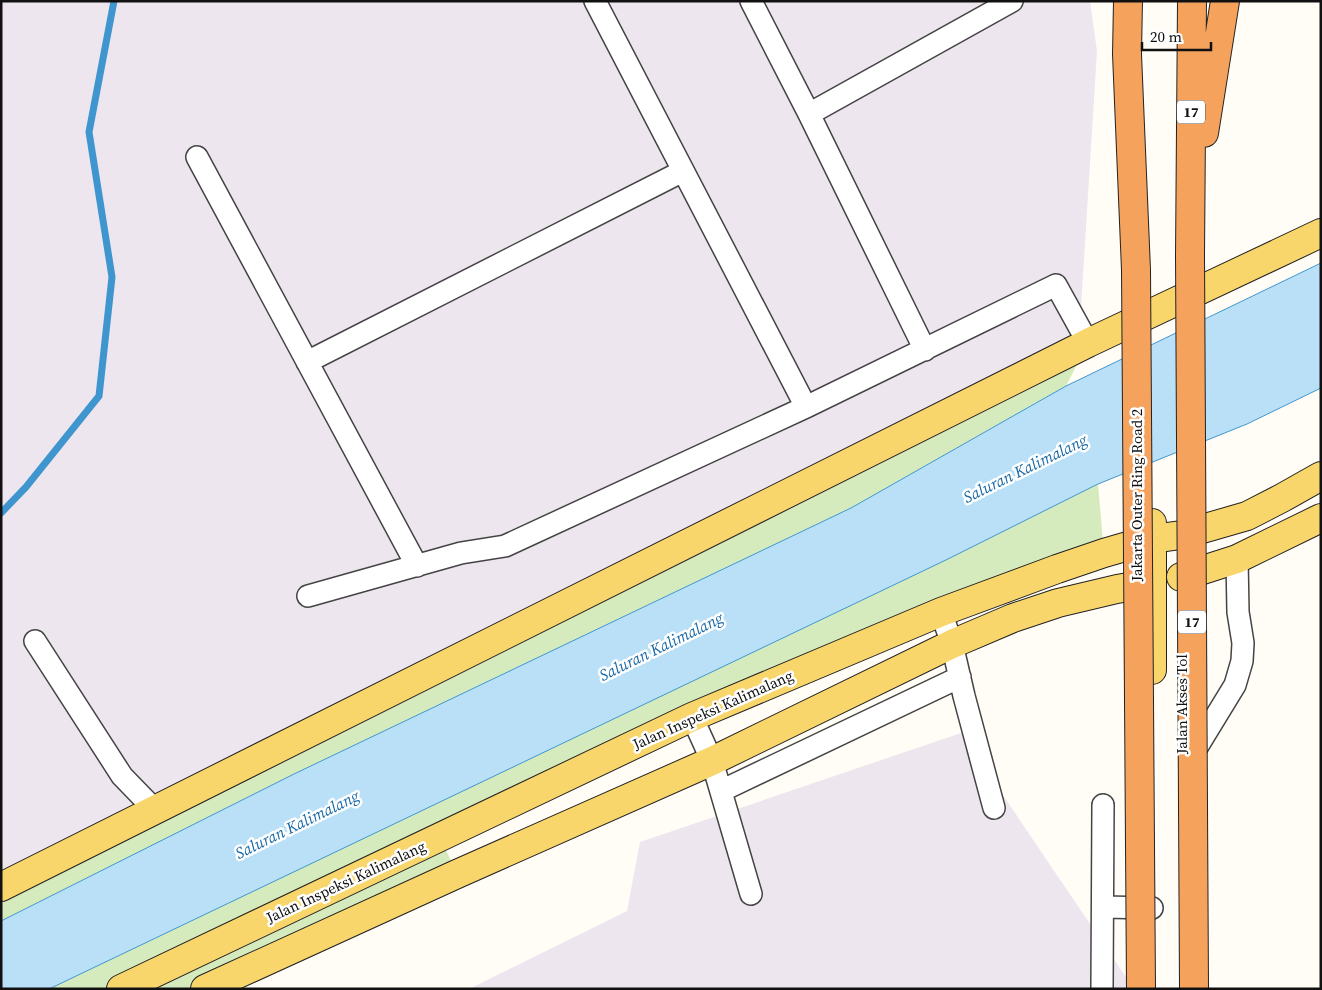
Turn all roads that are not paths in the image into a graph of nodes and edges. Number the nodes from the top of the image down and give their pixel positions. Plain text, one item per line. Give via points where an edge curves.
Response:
1 (595, 1) edge
2 (751, 1) edge
3 (1012, 1) edge
4 (1116, 1) edge
5 (1128, 1) edge
6 (1192, 1) edge
7 (1225, 1) edge
8 (984, 8) edge
9 (1127, 54) junction
10 (808, 114) junction
11 (197, 157) dead end
12 (683, 171) junction
13 (1190, 222) junction
14 (1321, 233) edge
15 (1182, 312) junction
16 (1149, 313) junction
17 (1088, 343) junction
18 (924, 350) junction
19 (307, 362) junction
20 (806, 407) junction
21 (1321, 476) edge
22 (1321, 518) edge
23 (1181, 535) junction
24 (1152, 539) junction
25 (1237, 559) junction
26 (417, 566) junction
27 (1181, 577) junction
28 (1152, 583) junction
29 (308, 596) dead end
30 (941, 612) junction
31 (35, 641) dead end
32 (952, 644) junction
33 (960, 677) junction
34 (692, 717) junction
35 (712, 761) junction
36 (1182, 772) junction
37 (721, 791) junction
38 (1103, 806) dead end
39 (994, 808) dead end
40 (155, 810) junction
41 (440, 837) junction
42 (457, 874) junction
43 (1, 887) edge
44 (751, 894) dead end
45 (1103, 907) junction
46 (1152, 908) junction
47 (1102, 987) dead end
48 (121, 989) edge
49 (205, 989) edge
50 (1141, 989) edge
51 (1152, 989) edge
52 (1182, 989) edge
53 (1194, 989) edge

1 - 12 lane
2 - 10 lane
3 - 8 lane
4 - 9 highway
5 - 9 highway, Jakarta Outer Ring Road 2
6 - 13 highway, 17
7 - 13 highway
8 - 10 lane
9 - 50 highway, Jakarta Outer Ring Road 2, bridge via 1136,270
10 - 18 lane
11 - 19 lane
12 - 19 lane
12 - 20 lane
13 - 53 highway, 17, bridge
14 - 15 main road
15 - 16 main road
15 - 23 main road, Jalan Akses Tol
16 - 17 main road
16 - 24 main road, Jalan Akses Tol
17 - 18 lane via 1056,285
17 - 40 main road
18 - 20 lane
19 - 26 lane
20 - 26 lane via 506,546 461,553
21 - 23 main road, Jalan Inspeksi Kalimalang via 1247,516
22 - 25 main road
23 - 24 main road, Jalan Inspeksi Kalimalang
23 - 27 main road, Jalan Akses Tol
24 - 28 main road, Jalan Akses Tol
24 - 30 main road, Jalan Inspeksi Kalimalang via 1065,566
25 - 27 main road
25 - 36 lane via 1242,662 1235,685
26 - 29 lane
27 - 36 main road, Jalan Akses Tol
28 - 32 main road via 1058,603
28 - 46 main road, Jalan Akses Tol
30 - 32 lane
30 - 34 main road, Jalan Inspeksi Kalimalang
31 - 40 lane via 122,776
32 - 33 lane
32 - 35 main road
33 - 37 lane
33 - 39 lane
34 - 35 lane
34 - 41 main road, Jalan Inspeksi Kalimalang
35 - 37 lane
35 - 42 main road
36 - 52 main road, Jalan Akses Tol
37 - 44 lane
38 - 45 lane
40 - 43 main road
41 - 42 main road
41 - 48 main road, Jalan Inspeksi Kalimalang
42 - 49 main road
45 - 46 lane
45 - 47 lane
46 - 51 main road, Jalan Akses Tol

